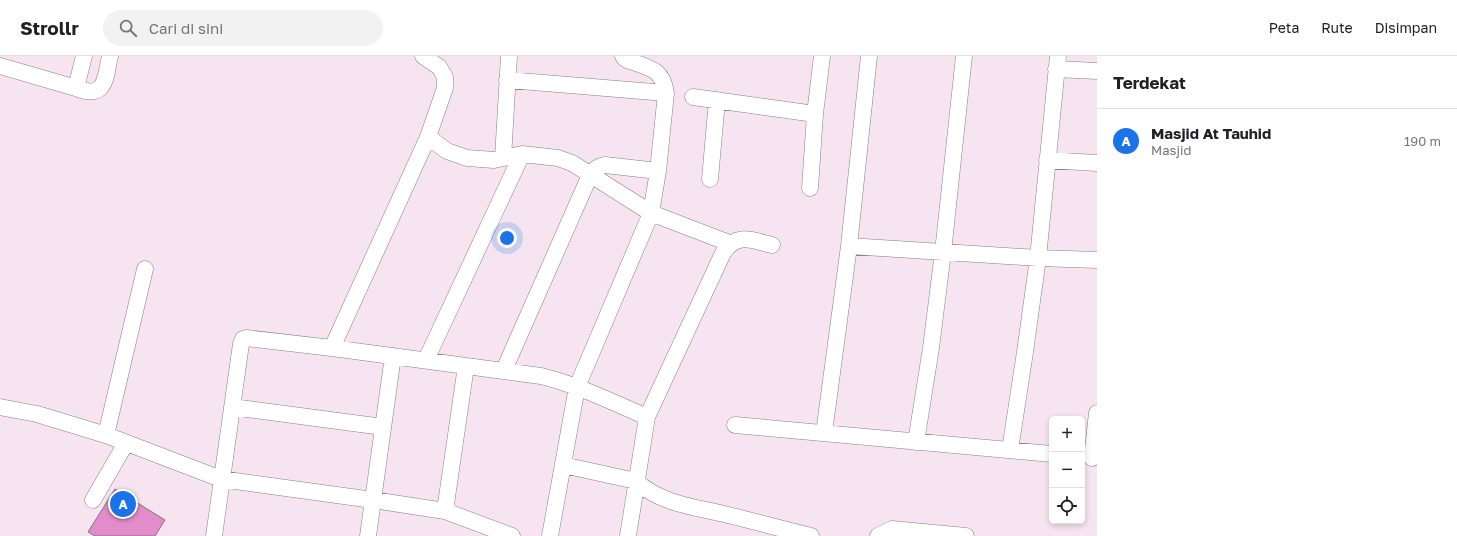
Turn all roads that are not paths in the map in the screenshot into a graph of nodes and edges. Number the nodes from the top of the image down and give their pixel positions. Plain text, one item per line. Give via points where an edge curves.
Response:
1 (84, 56) edge
2 (110, 56) edge
3 (424, 56) edge
4 (508, 56) edge
5 (623, 56) edge
6 (822, 56) edge
7 (869, 56) edge
8 (964, 56) edge
9 (1057, 62) edge
10 (0, 66) edge
11 (1097, 71) edge
12 (507, 80) junction
13 (76, 88) junction
14 (666, 93) junction
15 (693, 96) dead end
16 (717, 100) junction
17 (815, 114) junction
18 (428, 137) junction
19 (522, 154) junction
20 (503, 158) junction
21 (1047, 160) junction
22 (1097, 163) edge
23 (658, 171) junction
24 (590, 175) junction
25 (710, 179) dead end
26 (810, 188) dead end
27 (651, 213) junction
28 (729, 243) junction
29 (772, 244) dead end
30 (850, 246) junction
31 (943, 252) junction
32 (1038, 258) junction
33 (1097, 260) edge
34 (145, 269) dead end
35 (332, 348) junction
36 (393, 356) junction
37 (426, 360) junction
38 (466, 366) junction
39 (504, 370) junction
40 (577, 387) junction
41 (0, 407) edge
42 (232, 407) junction
43 (1097, 413) edge
44 (647, 417) junction
45 (735, 425) dead end
46 (383, 427) junction
47 (824, 433) junction
48 (106, 435) junction
49 (916, 442) junction
50 (126, 443) junction
51 (1010, 450) junction
52 (1049, 454) edge
53 (1090, 458) edge
54 (563, 465) junction
55 (221, 479) junction
56 (636, 481) junction
57 (92, 500) dead end
58 (373, 500) junction
59 (445, 511) junction
60 (474, 529) edge
61 (214, 536) edge
62 (368, 536) edge
63 (512, 536) edge
64 (550, 536) edge
65 (628, 536) edge
66 (811, 536) edge
67 (878, 536) edge
68 (959, 536) edge

1 - 13 street
2 - 13 street via 101,88 95,92 86,92
3 - 18 street via 439,67 445,77 446,88
4 - 12 street
5 - 14 street via 626,60 660,74
6 - 17 street
7 - 30 street
8 - 31 street
9 - 11 street
9 - 21 street
10 - 13 street
12 - 14 street
12 - 20 street
14 - 23 street
15 - 16 street
16 - 17 street
16 - 25 street
17 - 26 street
18 - 20 street via 447,151 467,158
18 - 35 street
19 - 20 street
19 - 24 street via 558,158 572,163
19 - 37 street
21 - 22 street
21 - 32 street
23 - 24 street via 605,165 598,166
23 - 27 street
24 - 27 street
24 - 39 street
27 - 28 street
27 - 40 street
28 - 29 street via 748,239
28 - 44 street via 722,253
30 - 31 street
30 - 47 street
31 - 32 street
31 - 49 street
32 - 33 street
32 - 51 street
34 - 48 street
35 - 36 street
35 - 42 street via 252,337 243,339
36 - 37 street
36 - 46 street
37 - 38 street
38 - 39 street
38 - 59 street
39 - 40 street via 560,380
40 - 44 street
40 - 54 street
41 - 48 street via 37,414
42 - 46 street
42 - 55 street
43 - 53 street
44 - 56 street
45 - 47 street
46 - 58 street
47 - 49 street
48 - 50 street
49 - 51 street
50 - 55 street
50 - 57 street
51 - 52 street
54 - 56 street
54 - 64 street
55 - 58 street
55 - 61 street
56 - 65 street
56 - 66 street via 656,496
58 - 59 street
58 - 62 street
59 - 60 street
60 - 63 street
67 - 68 street via 892,528

